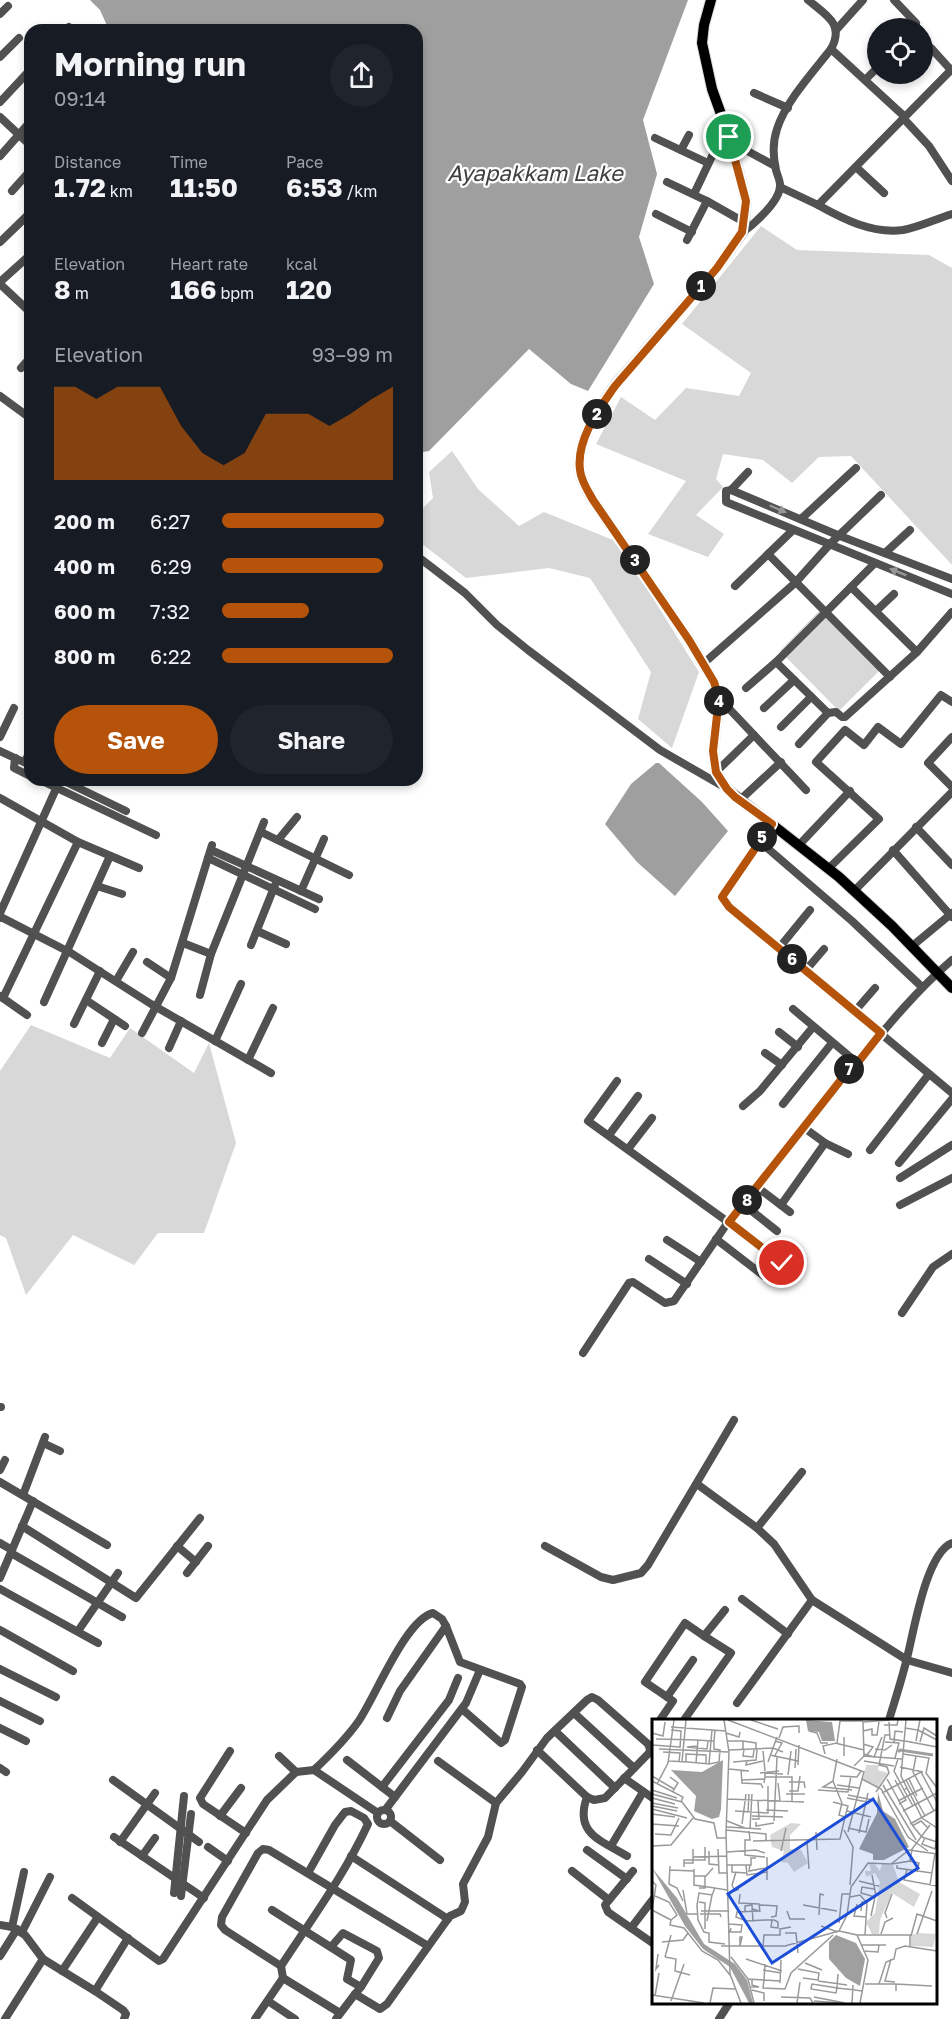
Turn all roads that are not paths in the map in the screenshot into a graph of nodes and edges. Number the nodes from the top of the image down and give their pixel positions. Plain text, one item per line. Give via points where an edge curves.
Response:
1 (711, 0) edge
2 (808, 0) edge
3 (863, 0) edge
4 (894, 0) edge
5 (8, 6) dead end
6 (0, 14) edge
7 (911, 18) edge
8 (836, 30) junction
9 (19, 38) dead end
10 (831, 49) junction
11 (933, 50) edge
12 (0, 57) edge
13 (951, 69) edge
14 (24, 76) edge
15 (865, 80) joint
16 (754, 93) dead end
17 (0, 102) edge
18 (788, 108) junction
19 (0, 117) edge
20 (905, 118) junction
21 (24, 129) edge
22 (725, 129) junction
23 (19, 134) junction
24 (689, 135) dead end
25 (655, 138) dead end
26 (24, 139) edge
27 (731, 142) junction
28 (681, 150) junction
29 (0, 156) edge
30 (708, 163) junction
31 (775, 166) junction
32 (856, 168) junction
33 (24, 178) edge
34 (952, 181) edge
35 (667, 182) dead end
36 (780, 187) junction
37 (12, 192) dead end
38 (884, 193) dead end
39 (694, 194) junction
40 (708, 201) junction
41 (818, 205) junction
42 (656, 214) dead end
43 (952, 214) edge
44 (24, 219) edge
45 (743, 227) junction
46 (692, 232) junction
47 (687, 240) dead end
48 (0, 242) edge
49 (24, 261) edge
50 (0, 283) edge
51 (24, 303) edge
52 (24, 365) edge
53 (21, 368) dead end
54 (0, 396) edge
55 (24, 411) edge
56 (856, 468) dead end
57 (748, 471) dead end
58 (731, 490) junction
59 (881, 495) dead end
60 (801, 519) junction
61 (792, 530) junction
62 (910, 530) dead end
63 (840, 536) junction
64 (830, 544) junction
65 (885, 553) junction
66 (768, 554) junction
67 (423, 561) edge
68 (876, 563) junction
69 (952, 579) edge
70 (795, 583) junction
71 (735, 586) dead end
72 (851, 587) junction
73 (894, 594) dead end
74 (952, 594) edge
75 (876, 611) junction
76 (952, 612) edge
77 (825, 613) junction
78 (917, 652) junction
79 (776, 662) junction
80 (704, 663) junction
81 (890, 677) junction
82 (794, 680) junction
83 (746, 688) dead end
84 (811, 697) junction
85 (719, 698) junction
86 (952, 702) edge
87 (14, 708) dead end
88 (764, 708) dead end
89 (828, 713) junction
90 (781, 727) dead end
91 (754, 735) junction
92 (0, 736) edge
93 (952, 737) edge
94 (799, 744) dead end
95 (0, 752) edge
96 (15, 758) junction
97 (24, 762) edge
98 (781, 762) junction
99 (716, 772) junction
100 (24, 773) edge
101 (59, 786) edge
102 (65, 786) edge
103 (67, 786) edge
104 (952, 787) edge
105 (727, 789) junction
106 (806, 790) dead end
107 (850, 791) junction
108 (952, 792) edge
109 (0, 798) edge
110 (740, 800) junction
111 (126, 811) dead end
112 (297, 817) dead end
113 (42, 821) junction
114 (264, 822) dead end
115 (772, 824) junction
116 (916, 827) junction
117 (261, 832) junction
118 (156, 836) dead end
119 (324, 839) dead end
120 (278, 840) junction
121 (759, 841) junction
122 (78, 842) junction
123 (799, 845) junction
124 (893, 850) junction
125 (110, 856) junction
126 (315, 858) junction
127 (952, 865) edge
128 (140, 868) dead end
129 (829, 868) junction
130 (246, 871) junction
131 (349, 875) dead end
132 (277, 880) junction
133 (97, 886) junction
134 (273, 889) junction
135 (301, 891) junction
136 (854, 891) junction
137 (122, 894) dead end
138 (318, 899) dead end
139 (315, 909) dead end
140 (810, 910) dead end
141 (0, 915) edge
142 (951, 915) edge
143 (257, 931) junction
144 (34, 934) junction
145 (183, 943) junction
146 (285, 944) dead end
147 (251, 945) dead end
148 (911, 947) junction
149 (779, 948) junction
150 (824, 949) dead end
151 (68, 951) junction
152 (133, 952) dead end
153 (211, 954) junction
154 (952, 960) edge
155 (147, 962) dead end
156 (806, 970) junction
157 (100, 971) junction
158 (937, 972) junction
159 (171, 978) junction
160 (116, 981) junction
161 (241, 984) dead end
162 (922, 987) junction
163 (875, 988) dead end
164 (952, 988) edge
165 (200, 995) dead end
166 (2, 997) edge
167 (86, 1000) junction
168 (44, 1002) dead end
169 (156, 1007) junction
170 (273, 1008) dead end
171 (793, 1009) dead end
172 (855, 1011) junction
173 (27, 1014) dead end
174 (114, 1019) junction
175 (181, 1021) junction
176 (74, 1024) dead end
177 (125, 1026) dead end
178 (813, 1027) junction
179 (779, 1032) dead end
180 (142, 1033) dead end
181 (881, 1033) junction
182 (215, 1041) junction
183 (102, 1043) dead end
184 (832, 1043) junction
185 (798, 1047) junction
186 (169, 1048) dead end
187 (765, 1053) dead end
188 (248, 1060) junction
189 (855, 1062) junction
190 (782, 1065) junction
191 (271, 1073) dead end
192 (929, 1074) junction
193 (618, 1081) dead end
194 (952, 1093) edge
195 (638, 1096) dead end
196 (952, 1099) edge
197 (783, 1104) dead end
198 (743, 1106) dead end
199 (652, 1118) dead end
200 (803, 1127) junction
201 (609, 1135) junction
202 (825, 1143) junction
203 (952, 1145) edge
204 (628, 1149) junction
205 (870, 1150) dead end
206 (848, 1154) dead end
207 (899, 1163) dead end
208 (900, 1178) dead end
209 (952, 1178) edge
210 (757, 1186) junction
211 (743, 1204) junction
212 (781, 1205) junction
213 (900, 1205) dead end
214 (790, 1212) dead end
215 (729, 1222) junction
216 (777, 1231) dead end
217 (716, 1239) junction
218 (667, 1240) dead end
219 (952, 1254) edge
220 (649, 1259) dead end
221 (701, 1262) junction
222 (782, 1263) dead end
223 (764, 1276) dead end
224 (687, 1284) junction
225 (902, 1313) dead end
226 (583, 1353) dead end
227 (734, 1420) dead end
228 (60, 1451) dead end
229 (5, 1460) dead end
230 (0, 1470) edge
231 (802, 1472) dead end
232 (0, 1482) edge
233 (697, 1484) junction
234 (23, 1495) junction
235 (33, 1501) junction
236 (200, 1518) dead end
237 (22, 1526) junction
238 (757, 1528) junction
239 (0, 1543) edge
240 (952, 1543) edge
241 (107, 1545) dead end
242 (177, 1546) junction
243 (208, 1546) dead end
244 (545, 1546) dead end
245 (11, 1552) junction
246 (196, 1562) junction
247 (118, 1573) dead end
248 (187, 1573) dead end
249 (0, 1578) edge
250 (112, 1582) junction
251 (0, 1589) edge
252 (742, 1599) dead end
253 (812, 1600) junction
254 (98, 1603) junction
255 (725, 1610) dead end
256 (122, 1617) dead end
257 (446, 1626) junction
258 (0, 1630) edge
259 (78, 1631) junction
260 (788, 1634) junction
261 (704, 1636) junction
262 (98, 1643) dead end
263 (907, 1659) junction
264 (693, 1660) dead end
265 (0, 1669) edge
266 (480, 1670) junction
267 (73, 1671) dead end
268 (952, 1673) edge
269 (458, 1678) dead end
270 (56, 1697) dead end
271 (667, 1697) junction
272 (0, 1701) edge
273 (737, 1703) dead end
274 (462, 1709) junction
275 (574, 1713) junction
276 (387, 1718) dead end
277 (661, 1719) edge
278 (685, 1719) edge
279 (889, 1719) edge
280 (40, 1721) dead end
281 (0, 1728) edge
282 (555, 1731) junction
283 (26, 1741) dead end
284 (537, 1750) junction
285 (230, 1751) dead end
286 (279, 1756) dead end
287 (347, 1760) dead end
288 (438, 1761) dead end
289 (634, 1768) junction
290 (314, 1770) junction
291 (296, 1772) junction
292 (624, 1778) junction
293 (113, 1780) dead end
294 (382, 1787) junction
295 (241, 1788) dead end
296 (615, 1788) junction
297 (643, 1792) junction
298 (154, 1793) dead end
299 (184, 1796) dead end
300 (395, 1797) junction
301 (587, 1797) junction
302 (652, 1798) edge
303 (496, 1803) junction
304 (146, 1804) junction
305 (382, 1811) junction
306 (191, 1814) dead end
307 (220, 1816) junction
308 (390, 1821) junction
309 (180, 1828) junction
310 (246, 1833) junction
311 (189, 1834) junction
312 (155, 1838) dead end
313 (199, 1842) dead end
314 (610, 1846) junction
315 (208, 1847) dead end
316 (587, 1850) dead end
317 (142, 1856) junction
318 (351, 1856) junction
319 (627, 1856) dead end
320 (440, 1860) dead end
321 (228, 1861) junction
322 (572, 1871) dead end
323 (633, 1871) dead end
324 (24, 1872) dead end
325 (308, 1873) junction
326 (50, 1877) dead end
327 (175, 1878) junction
328 (627, 1879) junction
329 (183, 1884) junction
330 (332, 1888) junction
331 (204, 1898) junction
332 (72, 1899) dead end
333 (609, 1900) junction
334 (652, 1901) edge
335 (272, 1910) dead end
336 (98, 1917) junction
337 (448, 1919) junction
338 (0, 1925) edge
339 (631, 1928) junction
340 (17, 1929) junction
341 (304, 1930) junction
342 (128, 1938) junction
343 (652, 1943) edge
344 (428, 1946) junction
345 (331, 1947) junction
346 (0, 1956) edge
347 (43, 1959) junction
348 (280, 1966) junction
349 (62, 1971) junction
350 (283, 1978) junction
351 (361, 1987) junction
352 (95, 1991) junction
353 (355, 1994) junction
354 (267, 2001) junction
355 (729, 2004) edge
356 (338, 2016) edge
357 (5, 2019) edge
358 (124, 2019) edge
359 (255, 2019) edge
360 (295, 2019) edge
361 (719, 2019) edge

1 - 22 main road via 702,43
2 - 8 street via 832,21
3 - 8 street
4 - 7 street
5 - 6 street
8 - 10 street
9 - 12 street
10 - 15 street
10 - 18 street
11 - 13 street
13 - 20 street
14 - 17 street
15 - 20 street
16 - 18 street
18 - 31 street via 777,128
19 - 23 street
20 - 32 street
20 - 34 street
21 - 23 street
22 - 27 main road
22 - 30 street
23 - 26 street
23 - 29 street
24 - 28 street
25 - 28 street
27 - 31 street
27 - 45 main road via 746,201
28 - 30 street
30 - 39 street
31 - 36 street
32 - 38 street
32 - 41 street
33 - 37 street
35 - 39 street
36 - 41 street
36 - 45 street via 765,212
39 - 40 street
40 - 45 street
40 - 46 street
41 - 43 street via 850,223 892,230
42 - 46 street
44 - 48 street
45 - 80 main road via 717,268 615,386 586,434 580,455 580,470 593,500
46 - 47 street
49 - 50 street
50 - 51 street
52 - 53 street
54 - 55 street
56 - 60 street
57 - 58 street
58 -> 60 street
58 - 61 street via 726,491 726,502
59 - 63 street
60 - 63 street
61 - 64 street
61 - 66 street
62 - 65 street
63 - 64 street
63 - 65 street
64 - 68 street
64 - 70 street
65 - 69 street
66 - 70 street
66 - 71 street
67 - 105 street via 528,650 660,750
68 - 72 street
74 -> 68 street
70 - 77 street
70 - 80 street
72 - 75 street
72 - 77 street
73 - 75 street
75 - 78 street
76 - 78 street
77 - 79 street
77 - 81 street
78 - 81 street
79 - 82 street
79 - 83 street
80 - 85 main road
81 - 89 street via 845,717
82 - 84 street
82 - 88 street
84 - 89 street
84 - 90 street
85 - 91 street
85 - 99 main road via 713,751
86 - 107 street via 941,695 901,744 878,727 864,745 845,730 816,762
87 - 92 street
89 - 94 street
91 - 98 street
91 - 99 street
93 - 104 street via 928,763
95 - 96 street
96 - 97 street
96 - 100 street via 14,768
98 - 106 street
98 - 110 street
99 - 105 main road
101 - 113 street
102 - 118 street
103 - 111 street
105 - 110 main road
107 - 123 street
107 - 129 street via 879,819
108 - 116 street
109 - 113 street
110 - 115 main road
112 - 120 street
113 - 122 street
113 - 141 street
114 - 117 street
115 - 121 street
115 - 123 main road
116 - 124 street
116 - 127 street
117 - 120 street
117 - 130 street
119 - 126 street
120 - 126 street
121 - 149 street via 722,897
121 - 162 street
122 - 125 street
122 - 144 street
123 - 129 main road
124 - 136 street
124 - 142 street
125 - 128 street
125 - 133 street
126 - 131 street
126 - 135 street
129 - 136 main road
130 - 132 street
130 - 134 street
130 - 145 street via 210,851
130 - 153 street
132 - 134 street
132 - 135 street
133 - 137 street
133 - 151 street
134 - 139 street
134 - 143 street
135 - 138 street
136 - 148 main road
140 - 149 street
141 - 144 street
142 - 148 street
143 - 146 street
143 - 147 street
144 - 151 street
144 - 166 street
145 - 153 street
145 - 159 street
148 - 158 main road
149 - 156 street
150 - 156 street
151 - 157 street
151 - 168 street
152 - 160 street
153 - 165 street
154 - 158 street
155 - 159 street
156 - 172 street
157 - 160 street
157 - 167 street
158 - 162 street
158 - 164 main road
159 - 169 street
160 - 169 street
161 - 182 street
162 - 181 street
163 - 172 street
166 - 173 street
167 - 174 street
167 - 176 street
169 - 175 street
169 - 180 street
170 - 188 street
171 - 178 street
172 - 181 street
174 - 177 street
174 - 183 street
175 - 182 street
175 - 186 street
178 - 184 street
178 - 185 street
179 - 185 street
181 - 189 street
181 - 192 street
182 - 188 street
184 - 189 street
184 - 197 street
185 - 190 street
187 - 190 street
188 - 191 street
189 - 200 street
190 - 198 street
192 - 194 street
192 - 205 street
193 - 201 street via 588,1120
195 - 201 street
196 - 207 street
199 - 204 street
200 - 202 street
200 - 210 street
201 - 204 street
202 - 206 street
202 - 212 street
203 - 208 street
204 - 215 street
209 - 213 street
210 - 211 street
210 - 212 street
211 - 215 street
211 - 216 street
212 - 214 street
215 - 217 street
215 - 222 street
217 - 221 street
217 - 223 street
218 - 221 street
219 - 225 street via 933,1267
220 - 224 street
221 - 224 street
224 - 226 street via 674,1302 665,1303 629,1283
227 - 233 street
228 - 234 street via 44,1440
229 - 230 street
231 - 238 street
232 - 234 street
233 - 238 street
233 - 244 street via 645,1569 637,1574 613,1580 601,1577
234 - 235 street
235 - 237 street
235 - 241 street
236 - 242 street
237 - 245 street
237 - 250 street
238 - 253 street via 774,1544
239 - 245 street
240 - 263 street via 944,1547 931,1569
242 - 246 street
242 - 250 street via 136,1598
243 - 246 street
245 - 249 street
245 - 254 street
246 - 248 street
247 - 250 street
250 - 254 street
251 - 259 street
252 - 260 street
253 - 260 street
253 - 263 street
254 - 256 street
254 - 259 street
255 - 261 street
257 - 266 street via 460,1662
257 - 276 street via 400,1691
257 - 290 street via 433,1613 419,1621 392,1659 360,1719
258 - 267 street
259 - 262 street
260 - 273 street
261 - 271 street via 685,1623 645,1682
261 - 278 street via 730,1653
263 - 268 street
263 - 279 street
264 - 271 street
265 - 270 street
266 - 274 street
266 - 274 street via 522,1687 505,1740 498,1742
269 - 294 street via 449,1700
271 - 277 street via 673,1701
272 - 280 street
274 - 300 street
275 - 282 street
275 - 289 street
275 - 289 street via 592,1697 648,1744 649,1753
281 - 283 street
282 - 284 street
282 - 296 street
284 - 301 street
284 - 303 street
285 - 307 street via 200,1798
286 - 291 street
287 - 294 street
288 - 303 street
289 - 292 street
290 - 291 street
290 - 305 street
291 - 310 street via 267,1800
292 - 296 street
292 - 297 street
293 - 304 street
294 - 300 street
295 - 307 street
296 - 301 street via 605,1798
297 - 302 street
297 - 314 street
298 - 304 street
299 - 309 street
300 - 305 street
301 - 314 street via 583,1821 589,1832
303 - 337 street via 488,1837 463,1884 465,1902
304 - 309 street
304 - 317 street via 117,1839
305 - 308 street via 391,1814
305 - 308 street via 377,1820 386,1824
306 - 311 street
307 - 310 street
308 - 320 street
309 - 311 street
309 - 327 street
310 - 321 street
311 - 313 street
311 - 329 street
312 - 317 street
314 - 319 street
315 - 321 street
316 - 328 street
317 - 327 street
318 - 325 street via 368,1824 351,1811 345,1812 335,1825
318 - 330 street
318 - 337 street
321 - 331 street
322 - 333 street
323 - 328 street
324 - 340 street
325 - 330 street
325 - 348 street via 263,1849 222,1917 220,1925 225,1930
326 - 340 street
327 - 329 street
327 - 329 street via 177,1894
328 - 333 street
329 - 331 street
330 - 341 street
330 - 344 street
331 - 342 street via 163,1959 159,1961
332 - 336 street
333 - 339 street via 605,1905 608,1912
334 - 339 street
335 - 341 street
336 - 342 street
336 - 349 street
337 - 344 street
338 - 340 street
339 - 343 street
340 - 346 street
340 - 347 street
341 - 345 street
341 - 348 street
342 - 352 street
344 - 353 street via 380,2009
345 - 351 street via 351,1960 347,1979
345 - 351 street via 343,1933 377,1951 379,1958
347 - 349 street
347 - 357 street
348 - 350 street
349 - 352 street
350 - 354 street
350 - 356 street
351 - 353 street
352 - 358 street via 123,2010
353 - 356 street
354 - 359 street
354 - 360 street
355 - 361 street

